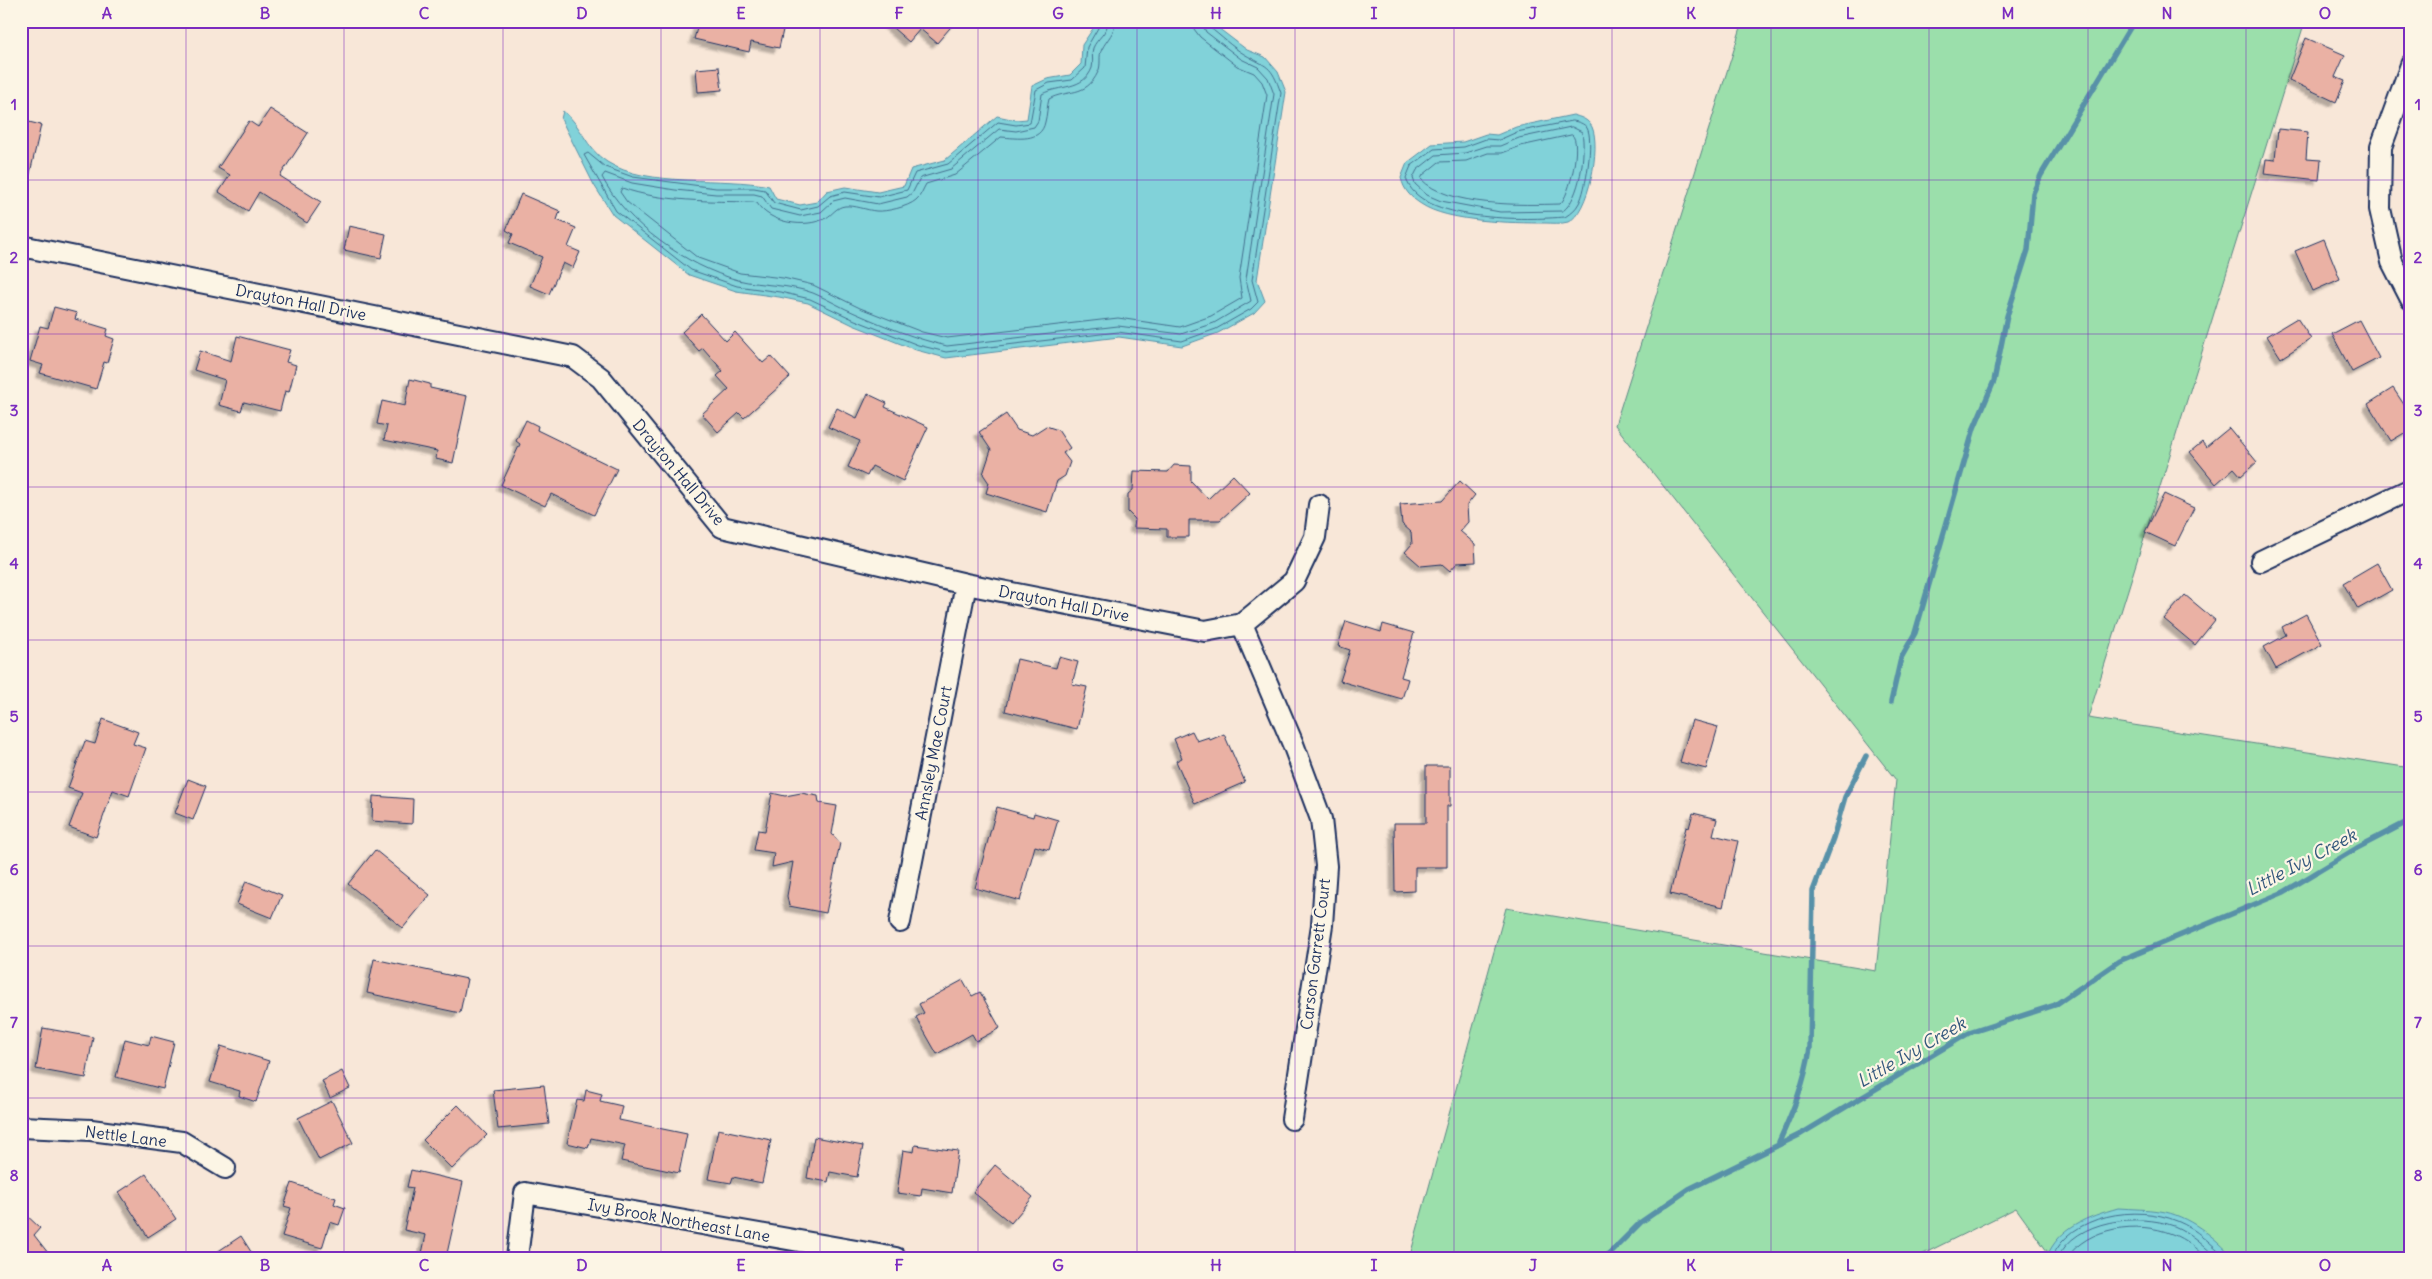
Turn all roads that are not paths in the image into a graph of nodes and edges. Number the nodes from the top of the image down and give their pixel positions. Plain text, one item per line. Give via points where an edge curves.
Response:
1 (2411, 65) edge
2 (21, 246) edge
3 (2411, 299) edge
4 (2411, 489) edge
5 (1320, 505) dead end
6 (2261, 561) dead end
7 (966, 584) junction
8 (1242, 624) junction
9 (900, 922) dead end
10 (1292, 1119) dead end
11 (21, 1127) edge
12 (224, 1168) dead end
13 (517, 1258) edge
14 (896, 1258) edge

1 - 3 street via 2381,148 2380,209 2392,262
2 - 7 street, Drayton Hall Drive via 574,357 601,378 722,527
4 - 6 street
5 - 8 street, Drayton Hall Drive via 1316,537 1294,581
7 - 8 street, Drayton Hall Drive via 1205,631
7 - 9 street, Annsley Mae Court
8 - 10 street, Carson Garrett Court via 1321,819 1326,866 1322,925
11 - 12 street, Nettle Lane via 91,1130 182,1142
13 - 14 street, Ivy Brook Northeast Lane via 525,1193

